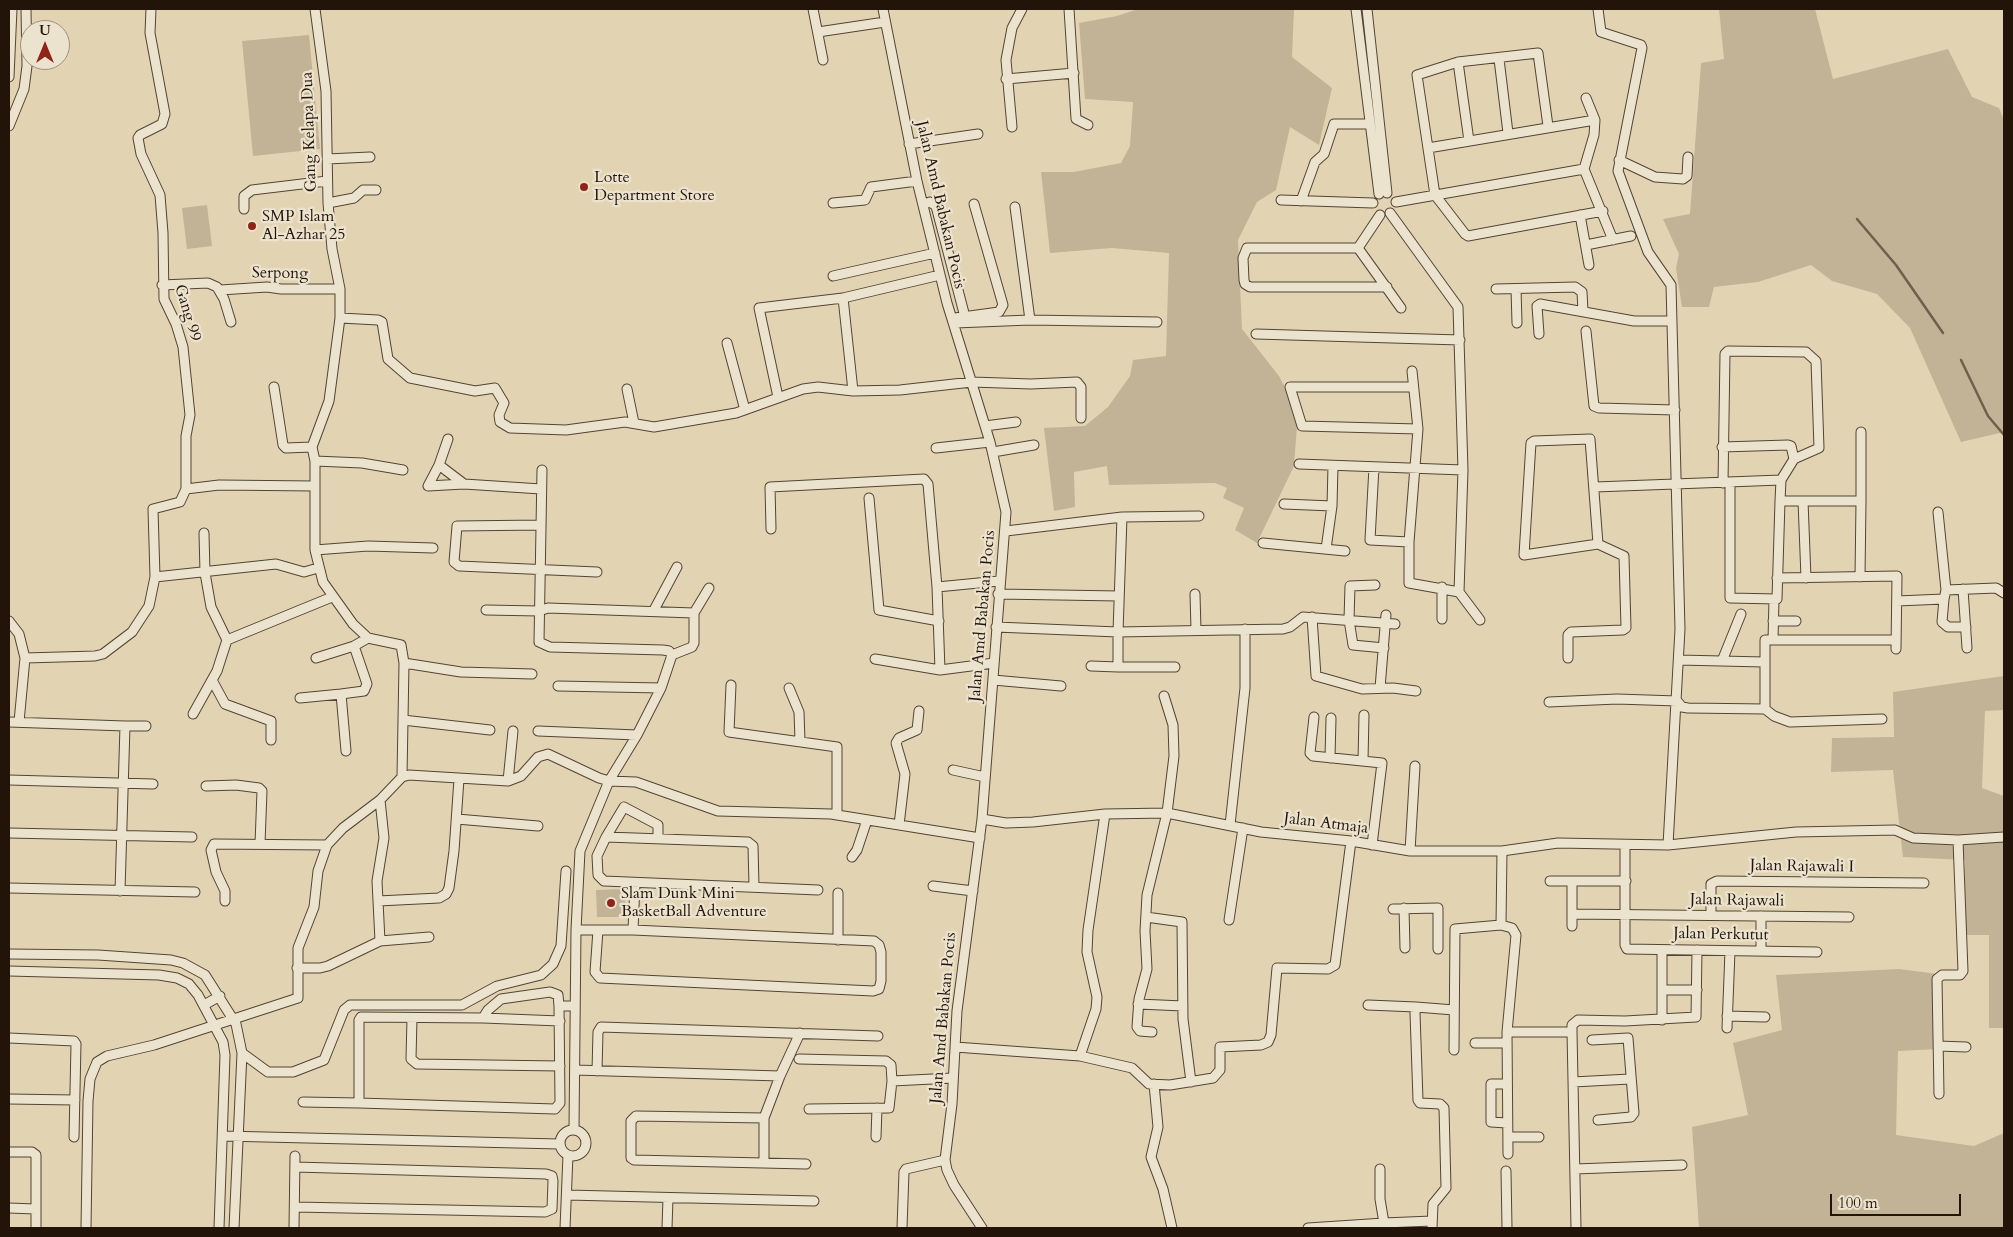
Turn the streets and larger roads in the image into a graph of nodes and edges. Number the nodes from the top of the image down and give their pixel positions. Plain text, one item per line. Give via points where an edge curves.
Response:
1 (12, 9) edge
2 (26, 9) edge
3 (151, 9) edge
4 (315, 9) edge
5 (813, 9) edge
6 (882, 9) edge
7 (1022, 9) edge
8 (1069, 9) edge
9 (1356, 9) edge
10 (1367, 9) edge
11 (1598, 9) edge
12 (885, 22) junction
13 (818, 32) junction
14 (1499, 59) junction
15 (823, 60) dead end
16 (1458, 62) junction
17 (1374, 70) junction
18 (1364, 71) junction
19 (1074, 73) junction
20 (9, 77) edge
21 (1006, 79) junction
22 (1586, 98) dead end
23 (1595, 120) junction
24 (1370, 124) junction
25 (1088, 125) dead end
26 (9, 126) edge
27 (1548, 126) junction
28 (1012, 127) dead end
29 (978, 134) dead end
30 (1508, 134) junction
31 (1469, 141) junction
32 (909, 144) junction
33 (1428, 148) junction
34 (370, 157) dead end
35 (1688, 157) dead end
36 (327, 158) junction
37 (1619, 160) junction
38 (1584, 169) junction
39 (327, 181) junction
40 (917, 181) junction
41 (376, 190) dead end
42 (1383, 193) junction
43 (1436, 195) junction
44 (1281, 200) dead end
45 (1301, 202) junction
46 (1396, 202) junction
47 (328, 203) junction
48 (833, 203) dead end
49 (1373, 203) junction
50 (924, 204) junction
51 (974, 204) dead end
52 (1015, 207) dead end
53 (244, 209) dead end
54 (1602, 211) junction
55 (1390, 213) junction
56 (1380, 215) junction
57 (1580, 215) junction
58 (1631, 236) dead end
59 (1612, 240) junction
60 (1586, 245) junction
61 (1358, 248) junction
62 (935, 253) junction
63 (1589, 265) dead end
64 (940, 275) junction
65 (833, 276) dead end
66 (162, 284) junction
67 (1386, 287) junction
68 (340, 289) junction
69 (1496, 289) dead end
70 (1516, 289) junction
71 (220, 290) junction
72 (842, 298) junction
73 (1401, 308) dead end
74 (1583, 311) junction
75 (965, 317) junction
76 (340, 318) junction
77 (1030, 320) junction
78 (954, 321) junction
79 (1672, 321) junction
80 (231, 322) dead end
81 (1157, 322) dead end
82 (1517, 324) dead end
83 (1586, 331) dead end
84 (1256, 334) dead end
85 (1539, 334) dead end
86 (1460, 340) junction
87 (727, 343) dead end
88 (1412, 371) dead end
89 (972, 382) junction
90 (274, 387) dead end
91 (1413, 387) junction
92 (627, 389) dead end
93 (853, 391) junction
94 (778, 397) junction
95 (745, 410) junction
96 (1675, 410) junction
97 (1082, 418) dead end
98 (1016, 422) dead end
99 (634, 423) junction
100 (986, 426) junction
101 (1418, 428) junction
102 (1861, 432) dead end
103 (448, 439) dead end
104 (990, 442) junction
105 (1034, 446) dead end
106 (312, 447) junction
107 (1722, 447) junction
108 (936, 448) dead end
109 (993, 452) junction
110 (1794, 458) junction
111 (315, 461) junction
112 (1299, 464) dead end
113 (439, 465) junction
114 (1333, 466) junction
115 (1374, 467) junction
116 (1416, 469) junction
117 (403, 470) dead end
118 (542, 470) dead end
119 (1463, 470) junction
120 (1781, 480) junction
121 (1727, 482) junction
122 (1678, 483) junction
123 (464, 484) junction
124 (314, 486) junction
125 (1595, 487) junction
126 (186, 489) junction
127 (541, 490) junction
128 (869, 498) dead end
129 (1780, 501) junction
130 (1803, 501) junction
131 (1861, 501) junction
132 (1284, 504) dead end
133 (1332, 506) junction
134 (1938, 512) dead end
135 (1199, 516) dead end
136 (1122, 517) junction
137 (540, 525) junction
138 (771, 529) dead end
139 (1006, 531) junction
140 (204, 533) dead end
141 (1409, 542) junction
142 (1263, 543) dead end
143 (1598, 544) junction
144 (433, 548) dead end
145 (1326, 549) junction
146 (315, 550) junction
147 (1344, 551) dead end
148 (318, 568) junction
149 (677, 568) dead end
150 (539, 570) junction
151 (597, 572) dead end
152 (206, 573) junction
153 (155, 577) junction
154 (1860, 577) junction
155 (1778, 578) junction
156 (1806, 578) junction
157 (999, 581) junction
158 (1374, 585) dead end
159 (937, 587) junction
160 (1442, 587) junction
161 (709, 588) dead end
162 (1946, 590) junction
163 (1963, 590) junction
164 (1459, 592) junction
165 (2004, 593) edge
166 (998, 594) junction
167 (1195, 594) dead end
168 (1119, 596) junction
169 (332, 597) junction
170 (1774, 599) junction
171 (1944, 599) junction
172 (1897, 601) junction
173 (486, 610) dead end
174 (654, 610) junction
175 (539, 611) junction
176 (694, 613) junction
177 (1741, 614) dead end
178 (1312, 616) junction
179 (1386, 619) junction
180 (1442, 619) dead end
181 (1349, 620) junction
182 (1480, 620) dead end
183 (9, 621) edge
184 (939, 621) junction
185 (1773, 621) junction
186 (1796, 621) dead end
187 (1396, 624) dead end
188 (996, 627) junction
189 (1966, 627) junction
190 (1246, 629) junction
191 (1196, 630) junction
192 (1118, 632) junction
193 (368, 638) junction
194 (227, 640) junction
195 (1773, 640) junction
196 (354, 646) junction
197 (1384, 648) junction
198 (1967, 648) dead end
199 (672, 655) junction
200 (25, 658) junction
201 (316, 658) dead end
202 (1568, 658) dead end
203 (875, 659) dead end
204 (1679, 660) junction
205 (1722, 661) junction
206 (1764, 662) junction
207 (404, 663) junction
208 (994, 663) junction
209 (1091, 666) dead end
210 (1118, 667) junction
211 (1175, 667) dead end
212 (940, 670) junction
213 (532, 674) dead end
214 (212, 680) junction
215 (992, 680) junction
216 (731, 685) dead end
217 (558, 686) dead end
218 (1061, 686) dead end
219 (661, 688) junction
220 (789, 688) dead end
221 (1380, 688) junction
222 (1416, 691) dead end
223 (341, 694) junction
224 (1164, 696) dead end
225 (300, 698) dead end
226 (1677, 701) junction
227 (1549, 702) dead end
228 (1765, 710) junction
229 (918, 711) dead end
230 (193, 714) dead end
231 (1364, 715) dead end
232 (1314, 717) dead end
233 (1332, 718) dead end
234 (403, 720) junction
235 (1882, 720) dead end
236 (9, 722) edge
237 (19, 722) junction
238 (125, 726) junction
239 (146, 726) dead end
240 (490, 730) dead end
241 (513, 731) dead end
242 (538, 731) dead end
243 (637, 735) junction
244 (271, 740) dead end
245 (800, 741) junction
246 (346, 750) dead end
247 (1330, 758) junction
248 (1363, 760) junction
249 (1415, 766) dead end
250 (953, 770) dead end
251 (985, 777) junction
252 (402, 778) junction
253 (459, 779) junction
254 (9, 780) edge
255 (508, 781) junction
256 (609, 781) junction
257 (123, 783) junction
258 (153, 784) dead end
259 (206, 786) dead end
260 (380, 800) junction
261 (1168, 813) junction
262 (1105, 814) junction
263 (837, 815) junction
264 (457, 820) junction
265 (867, 820) junction
266 (982, 820) junction
267 (899, 825) junction
268 (1230, 825) junction
269 (538, 826) dead end
270 (1243, 828) junction
271 (9, 833) edge
272 (121, 835) junction
273 (192, 836) dead end
274 (606, 837) junction
275 (2004, 837) edge
276 (658, 838) junction
277 (980, 838) junction
278 (1958, 840) junction
279 (1351, 841) junction
280 (260, 844) junction
281 (327, 845) junction
282 (1372, 845) junction
283 (1625, 845) junction
284 (1668, 845) junction
285 (1410, 851) junction
286 (1502, 851) junction
287 (852, 857) dead end
288 (566, 871) dead end
289 (1550, 881) dead end
290 (1572, 881) junction
291 (1626, 881) junction
292 (1924, 883) dead end
293 (635, 884) junction
294 (754, 886) junction
295 (934, 886) dead end
296 (9, 888) edge
297 (818, 890) dead end
298 (120, 891) junction
299 (973, 891) junction
300 (195, 892) dead end
301 (838, 893) dead end
302 (225, 901) dead end
303 (378, 901) junction
304 (1404, 908) junction
305 (1394, 909) dead end
306 (1572, 914) junction
307 (1626, 914) junction
308 (1711, 915) junction
309 (1761, 916) junction
310 (1146, 917) junction
311 (1849, 917) dead end
312 (1229, 920) dead end
313 (1501, 924) junction
314 (1572, 926) dead end
315 (1438, 928) junction
316 (1455, 929) junction
317 (576, 930) junction
318 (598, 930) junction
319 (633, 930) junction
320 (429, 937) dead end
321 (838, 940) junction
322 (380, 942) junction
323 (1405, 948) dead end
324 (1438, 949) dead end
325 (1662, 950) junction
326 (1696, 950) junction
327 (1730, 951) junction
328 (1761, 951) junction
329 (1817, 952) dead end
330 (9, 954) edge
331 (98, 955) junction
332 (297, 968) junction
333 (9, 971) edge
334 (97, 972) junction
335 (1662, 990) junction
336 (1697, 990) junction
337 (220, 996) junction
338 (1138, 1004) junction
339 (1368, 1004) dead end
340 (204, 1005) junction
341 (560, 1006) junction
342 (575, 1006) junction
343 (1183, 1006) junction
344 (1416, 1007) junction
345 (1454, 1010) junction
346 (1727, 1016) junction
347 (1765, 1017) dead end
348 (233, 1018) junction
349 (412, 1018) junction
350 (483, 1018) junction
351 (1662, 1020) junction
352 (560, 1021) junction
353 (215, 1025) junction
354 (1727, 1028) dead end
355 (1152, 1032) dead end
356 (1507, 1032) junction
357 (1572, 1032) junction
358 (800, 1033) junction
359 (878, 1036) dead end
360 (9, 1038) edge
361 (1592, 1040) dead end
362 (1475, 1043) dead end
363 (1506, 1043) junction
364 (1938, 1046) junction
365 (955, 1047) junction
366 (1966, 1047) dead end
367 (1454, 1050) dead end
368 (242, 1053) junction
369 (1080, 1056) junction
370 (798, 1058) dead end
371 (560, 1066) junction
372 (575, 1070) junction
373 (597, 1071) junction
374 (780, 1076) junction
375 (953, 1078) junction
376 (1630, 1079) junction
377 (892, 1081) junction
378 (1191, 1082) junction
379 (1573, 1082) junction
380 (1154, 1084) junction
381 (1506, 1084) junction
382 (1940, 1094) dead end
383 (9, 1099) edge
384 (75, 1100) junction
385 (303, 1102) dead end
386 (359, 1103) junction
387 (877, 1108) junction
388 (809, 1109) dead end
389 (764, 1118) junction
390 (1598, 1120) dead end
391 (1507, 1123) junction
392 (574, 1130) junction
393 (223, 1136) junction
394 (239, 1136) junction
395 (74, 1137) dead end
396 (876, 1137) dead end
397 (1508, 1137) junction
398 (1538, 1137) dead end
399 (560, 1144) junction
400 (9, 1152) edge
401 (1508, 1154) dead end
402 (568, 1155) junction
403 (295, 1156) dead end
404 (945, 1160) junction
405 (764, 1161) junction
406 (806, 1164) dead end
407 (1682, 1165) dead end
408 (295, 1167) junction
409 (1380, 1168) dead end
410 (1575, 1168) junction
411 (1506, 1171) dead end
412 (567, 1195) junction
413 (668, 1198) junction
414 (814, 1201) dead end
415 (294, 1207) junction
416 (9, 1208) edge
417 (35, 1209) junction
418 (1384, 1223) junction
419 (1432, 1225) edge
420 (36, 1228) edge
421 (86, 1228) edge
422 (219, 1228) edge
423 (234, 1228) edge
424 (294, 1228) edge
425 (565, 1228) edge
426 (667, 1228) edge
427 (902, 1228) edge
428 (982, 1228) edge
429 (1172, 1228) edge
430 (1308, 1228) edge
431 (1507, 1228) edge
432 (1576, 1228) edge

1 - 20 street
2 - 26 street via 24,89
3 - 66 street, Gang 99 via 150,34 164,103 164,119 157,128 138,138 141,154 160,195
4 - 36 street, Gang Kelapa Dua via 326,91
5 - 13 street
6 - 12 street, Jalan Amd Babakan Pocis
7 - 21 street via 1012,28
8 - 19 street
9 - 18 street
10 - 17 street
11 - 37 street via 1601,32 1642,48
12 - 13 street
12 - 32 street, Jalan Amd Babakan Pocis
13 - 15 street
14 - 16 street
14 - 27 street via 1535,52 1540,55
14 - 30 street
16 - 31 street
16 - 33 street via 1417,74
17 - 18 street
17 - 42 street
18 - 24 street
19 - 21 street
19 - 25 street via 1076,118
21 - 28 street
22 - 23 street
23 - 27 street
23 - 38 street
24 - 42 street
24 - 45 street via 1334,124 1324,154 1315,162
27 - 30 street
29 - 32 street
30 - 31 street
31 - 33 street
32 - 40 street, Jalan Amd Babakan Pocis
33 - 43 street
34 - 36 street
35 - 37 street via 1683,179 1655,177
36 - 39 street, Gang Kelapa Dua
37 - 79 street via 1618,171 1648,252 1671,284
38 - 43 street
38 - 54 street
39 - 47 street, Gang Kelapa Dua
39 - 53 street via 252,190 244,196
40 - 48 street via 871,187 865,200
40 - 50 street, Jalan Amd Babakan Pocis
41 - 47 street via 363,190 354,198
42 - 46 street via 1395,197
42 - 49 street
43 - 46 street
43 - 57 street via 1468,236
44 - 45 street
45 - 49 street
46 - 55 street via 1394,211
47 - 68 street, Gang Kelapa Dua
49 - 56 street via 1374,210
50 - 62 street, Jalan Amd Babakan Pocis
50 - 75 street via 930,202 936,206
51 - 75 street via 1003,305 999,312
52 - 77 street
54 - 57 street
54 - 59 street
55 - 56 street
55 - 86 street via 1456,303
56 - 61 street
57 - 60 street
58 - 59 street
59 - 60 street
60 - 63 street
61 - 67 street
61 - 67 street via 1247,248 1243,258 1244,280 1250,287
62 - 64 street, Jalan Amd Babakan Pocis
62 - 65 street
64 - 72 street
64 - 78 street, Jalan Amd Babakan Pocis
66 - 71 street, Serpong via 208,283
66 - 126 street, Gang 99 via 164,299 183,347 190,415 186,436
67 - 73 street
68 - 71 street, Serpong via 281,290 267,287
68 - 76 street, Gang Kelapa Dua
69 - 70 street
70 - 74 street via 1575,287 1582,292
70 - 82 street
71 - 80 street
72 - 93 street
72 - 94 street via 758,308
74 - 79 street via 1634,322
74 - 85 street via 1539,304
75 - 78 street
76 - 99 street via 382,322 388,359 410,378 475,391 495,388 504,403 498,415 505,427 566,430
76 - 106 street, Gang Kelapa Dua via 329,401
77 - 78 street
77 - 81 street
78 - 89 street, Jalan Amd Babakan Pocis
79 - 96 street
83 - 96 street via 1594,406
84 - 86 street
86 - 119 street
87 - 95 street
88 - 91 street
89 - 93 street via 900,390
89 - 97 street via 1077,382 1081,387
89 - 100 street, Jalan Amd Babakan Pocis
90 - 106 street via 283,445 286,448
91 - 101 street
91 - 101 street via 1290,387 1302,426
92 - 99 street
93 - 94 street via 818,387
94 - 95 street
95 - 99 street via 654,427
96 - 122 street
98 - 100 street
100 - 104 street, Jalan Amd Babakan Pocis
101 - 116 street
102 - 131 street
103 - 113 street
104 - 108 street
104 - 109 street, Jalan Amd Babakan Pocis
105 - 109 street
106 - 111 street
107 - 110 street via 1788,445
107 - 110 street via 1726,352 1800,351 1816,361 1819,440 1818,450
107 - 121 street
109 - 139 street, Jalan Amd Babakan Pocis via 1004,496
110 - 120 street
111 - 117 street via 362,463
111 - 124 street
112 - 114 street
113 - 123 street
113 - 123 street via 428,486
114 - 115 street
114 - 133 street
115 - 116 street
115 - 141 street via 1370,540
116 - 119 street
116 - 141 street
118 - 127 street
119 - 164 street
120 - 121 street
120 - 129 street
121 - 122 street
121 - 170 street via 1730,598
122 - 125 street
122 - 204 street
123 - 127 street
124 - 126 street via 220,484
124 - 146 street
125 - 143 street
125 - 143 street via 1590,439 1541,439 1531,443 1525,555
126 - 153 street via 180,502 153,508
127 - 137 street
128 - 184 street via 879,610
129 - 130 street
129 - 155 street
130 - 131 street
130 - 156 street
131 - 154 street
132 - 133 street
133 - 145 street
134 - 162 street
135 - 136 street
136 - 139 street
136 - 168 street
137 - 150 street
137 - 150 street via 457,526 454,559 459,566
138 - 159 street via 771,487 924,479 928,484
139 - 157 street, Jalan Amd Babakan Pocis
140 - 152 street
141 - 160 street via 1409,582
142 - 145 street
143 - 202 street via 1624,555 1627,627 1623,630 1571,632 1568,635
144 - 146 street via 368,546
145 - 147 street
146 - 148 street
148 - 152 street via 304,572 276,564
148 - 169 street
149 - 174 street
150 - 151 street
150 - 175 street
152 - 153 street
152 - 194 street via 211,606
153 - 200 street via 144,617 132,632 103,654 88,658
154 - 156 street
154 - 172 street via 1897,576
155 - 156 street
155 - 170 street via 1777,599
157 - 159 street
157 - 166 street, Jalan Amd Babakan Pocis
158 - 181 street via 1350,586
159 - 184 street
160 - 164 street
160 - 180 street
161 - 176 street
162 - 163 street
162 - 171 street
163 - 165 street via 1996,588
163 - 189 street
164 - 182 street
166 - 168 street
166 - 188 street, Jalan Amd Babakan Pocis
167 - 191 street
168 - 192 street
169 - 193 street
169 - 194 street
170 - 185 street
171 - 172 street
171 - 189 street via 1944,625
172 - 195 street via 1896,645
173 - 175 street
174 - 175 street via 548,608
174 - 176 street
175 - 199 street via 539,642 545,646 662,650
176 - 199 street via 694,644
177 - 205 street
178 - 181 street
178 - 190 street via 1299,618 1287,629
178 - 221 street via 1316,676 1362,689
179 - 181 street
179 - 187 street
179 - 197 street
181 - 197 street via 1353,646
183 - 200 street via 19,634
184 - 212 street
185 - 186 street
185 - 195 street
188 - 192 street
188 - 208 street, Jalan Amd Babakan Pocis
189 - 198 street
190 - 191 street
190 - 268 street via 1245,688
191 - 192 street
192 - 210 street
193 - 196 street
193 - 207 street via 399,644
194 - 214 street
195 - 206 street via 1764,641
196 - 201 street
196 - 223 street via 366,688
197 - 221 street
199 - 219 street
200 - 237 street
203 - 212 street
204 - 205 street
204 - 226 street
205 - 206 street
206 - 228 street
207 - 213 street via 461,672
207 - 234 street
208 - 212 street
208 - 215 street, Jalan Amd Babakan Pocis
209 - 210 street
210 - 211 street
214 - 230 street
214 - 244 street via 225,704 271,721
215 - 218 street
215 - 251 street, Jalan Amd Babakan Pocis
216 - 245 street via 729,732
217 - 219 street
219 - 243 street
220 - 245 street via 799,712
221 - 222 street
223 - 225 street
223 - 246 street
224 - 261 street via 1173,725 1174,756
226 - 227 street
226 - 228 street via 1688,708
226 - 284 street
228 - 235 street via 1790,722
229 - 267 street via 917,730 896,743 905,774
231 - 248 street
232 - 247 street via 1311,755
233 - 247 street
234 - 240 street
234 - 252 street
236 - 237 street
237 - 238 street
238 - 239 street
238 - 257 street
241 - 255 street
242 - 243 street
243 - 256 street
245 - 263 street via 837,747
247 - 248 street
248 - 282 street via 1377,761 1383,767
249 - 285 street
250 - 251 street
251 - 266 street, Jalan Amd Babakan Pocis
252 - 253 street via 409,775
252 - 260 street
253 - 255 street
253 - 264 street
254 - 257 street
255 - 256 street via 521,776 538,757 548,754
256 - 263 street via 636,782 718,811
256 - 317 street via 580,851
257 - 258 street
257 - 272 street
259 - 280 street via 236,785 262,790
260 - 281 street via 343,828
260 - 303 street via 384,838 377,880
261 - 262 street, Jalan Atmaja
261 - 268 street, Jalan Atmaja
261 - 310 street via 1153,870
262 - 266 street, Jalan Atmaja via 1033,822
262 - 369 street via 1088,930 1087,952 1097,997 1096,1009
263 - 265 street
264 - 269 street
264 - 303 street via 446,894 439,898
265 - 267 street
265 - 287 street
266 - 277 street, Jalan Amd Babakan Pocis
267 - 277 street
268 - 270 street, Jalan Atmaja
270 - 279 street, Jalan Atmaja
270 - 312 street
271 - 272 street
272 - 273 street
272 - 298 street
274 - 276 street
274 - 276 street via 624,807 658,825
274 - 293 street via 597,856 598,876 604,881
275 - 278 street, Jalan Atmaja
276 - 294 street via 748,842 753,846
277 - 299 street, Jalan Amd Babakan Pocis
278 - 284 street, Jalan Atmaja via 1913,838 1895,830 1796,832
278 - 364 street via 1963,971 1962,975 1942,975 1937,979
279 - 282 street, Jalan Atmaja
279 - 378 street via 1335,965 1328,969 1277,968 1268,1042 1220,1046 1218,1075
280 - 281 street
280 - 302 street via 219,843 212,846
281 - 332 street via 318,871 314,907 298,948
282 - 285 street, Jalan Atmaja
283 - 284 street, Jalan Atmaja
283 - 286 street, Jalan Atmaja via 1558,844
283 - 291 street
285 - 286 street, Jalan Atmaja
286 - 313 street
288 - 368 street via 561,946 553,964 541,975 497,986 462,1005 350,1005 344,1010 324,1060 293,1072 268,1072
289 - 290 street
290 - 291 street
290 - 306 street
291 - 307 street
292 - 308 street, Jalan Rajawali I via 1717,881 1711,884
293 - 294 street
293 - 319 street
294 - 297 street
295 - 299 street
296 - 298 street
298 - 300 street
299 - 365 street, Jalan Amd Babakan Pocis
301 - 321 street
303 - 322 street
304 - 305 street
304 - 315 street via 1438,908
304 - 323 street
306 - 307 street, Jalan Rajawali
306 - 314 street
307 - 308 street, Jalan Rajawali
307 - 325 street, Jalan Perkutut via 1626,947
308 - 309 street, Jalan Rajawali
309 - 311 street, Jalan Rajawali
309 - 328 street
310 - 338 street via 1147,969
310 - 343 street via 1182,922
313 - 316 street
313 - 356 street via 1512,928 1516,934
315 - 316 street
315 - 324 street
316 - 345 street
317 - 318 street
317 - 342 street
318 - 319 street
318 - 321 street via 595,972 600,978 879,989 879,945 874,941
319 - 321 street
320 - 322 street
322 - 332 street via 328,966
325 - 326 street, Jalan Perkutut
325 - 335 street
326 - 327 street, Jalan Perkutut
326 - 336 street
327 - 328 street, Jalan Perkutut
327 - 346 street
328 - 329 street, Jalan Perkutut
330 - 331 street
331 - 334 street
331 - 337 street via 183,963 205,975
332 - 348 street via 296,999
333 - 334 street
334 - 340 street via 177,978 189,984
335 - 336 street
335 - 351 street
336 - 351 street via 1696,1017
337 - 340 street
337 - 348 street
338 - 343 street
338 - 355 street via 1137,1030
339 - 344 street
340 - 353 street
341 - 342 street
341 - 350 street via 558,995 550,992 508,998 494,1004
341 - 352 street
342 - 372 street
343 - 378 street
344 - 345 street
344 - 419 street via 1418,1100 1420,1103 1440,1104 1444,1108 1446,1188 1433,1204
345 - 367 street
346 - 347 street
346 - 354 street
348 - 353 street
348 - 368 street
349 - 350 street
349 - 371 street via 411,1059 417,1064
349 - 386 street via 360,1018
350 - 352 street
351 - 357 street via 1578,1020 1572,1025
352 - 371 street
353 - 393 street via 225,1055
353 - 421 street via 107,1056 97,1062 90,1079 88,1101
356 - 357 street
356 - 363 street
357 - 379 street
358 - 359 street
358 - 373 street via 601,1027 598,1032
358 - 374 street
360 - 384 street via 74,1041
361 - 376 street via 1628,1038
362 - 363 street
363 - 381 street
364 - 366 street
364 - 382 street
365 - 369 street
365 - 375 street, Jalan Amd Babakan Pocis
368 - 394 street
369 - 380 street via 1132,1068 1145,1082
370 - 377 street via 886,1061 892,1065
371 - 386 street via 560,1103 555,1109
372 - 373 street
372 - 392 street
373 - 374 street
374 - 389 street
375 - 377 street
375 - 404 street, Jalan Amd Babakan Pocis
376 - 379 street
376 - 390 street via 1633,1116
377 - 387 street via 890,1106
378 - 380 street
379 - 410 street
380 - 429 street via 1158,1127 1151,1157
381 - 391 street
381 - 391 street via 1491,1084 1491,1122
383 - 384 street
384 - 395 street
385 - 386 street
387 - 388 street
387 - 396 street
389 - 405 street
389 - 405 street via 636,1116 631,1121 631,1158
391 - 397 street
392 - 399 street via 563,1134
392 - 402 street via 584,1136 586,1144 580,1154
393 - 394 street
393 - 422 street
394 - 399 street
394 - 423 street
397 - 398 street
397 - 401 street
399 - 402 street
400 - 417 street via 32,1152 36,1155
402 - 412 street
403 - 408 street
404 - 427 street via 904,1172
404 - 428 street, Jalan Amd Babakan Pocis via 954,1185
405 - 406 street
407 - 410 street
408 - 415 street
408 - 415 street via 546,1174 552,1176 553,1181 552,1209 545,1212
409 - 418 street
410 - 432 street
411 - 431 street
412 - 413 street
412 - 425 street
413 - 414 street
413 - 426 street
415 - 424 street
416 - 417 street
417 - 420 street
418 - 419 street
418 - 430 street

